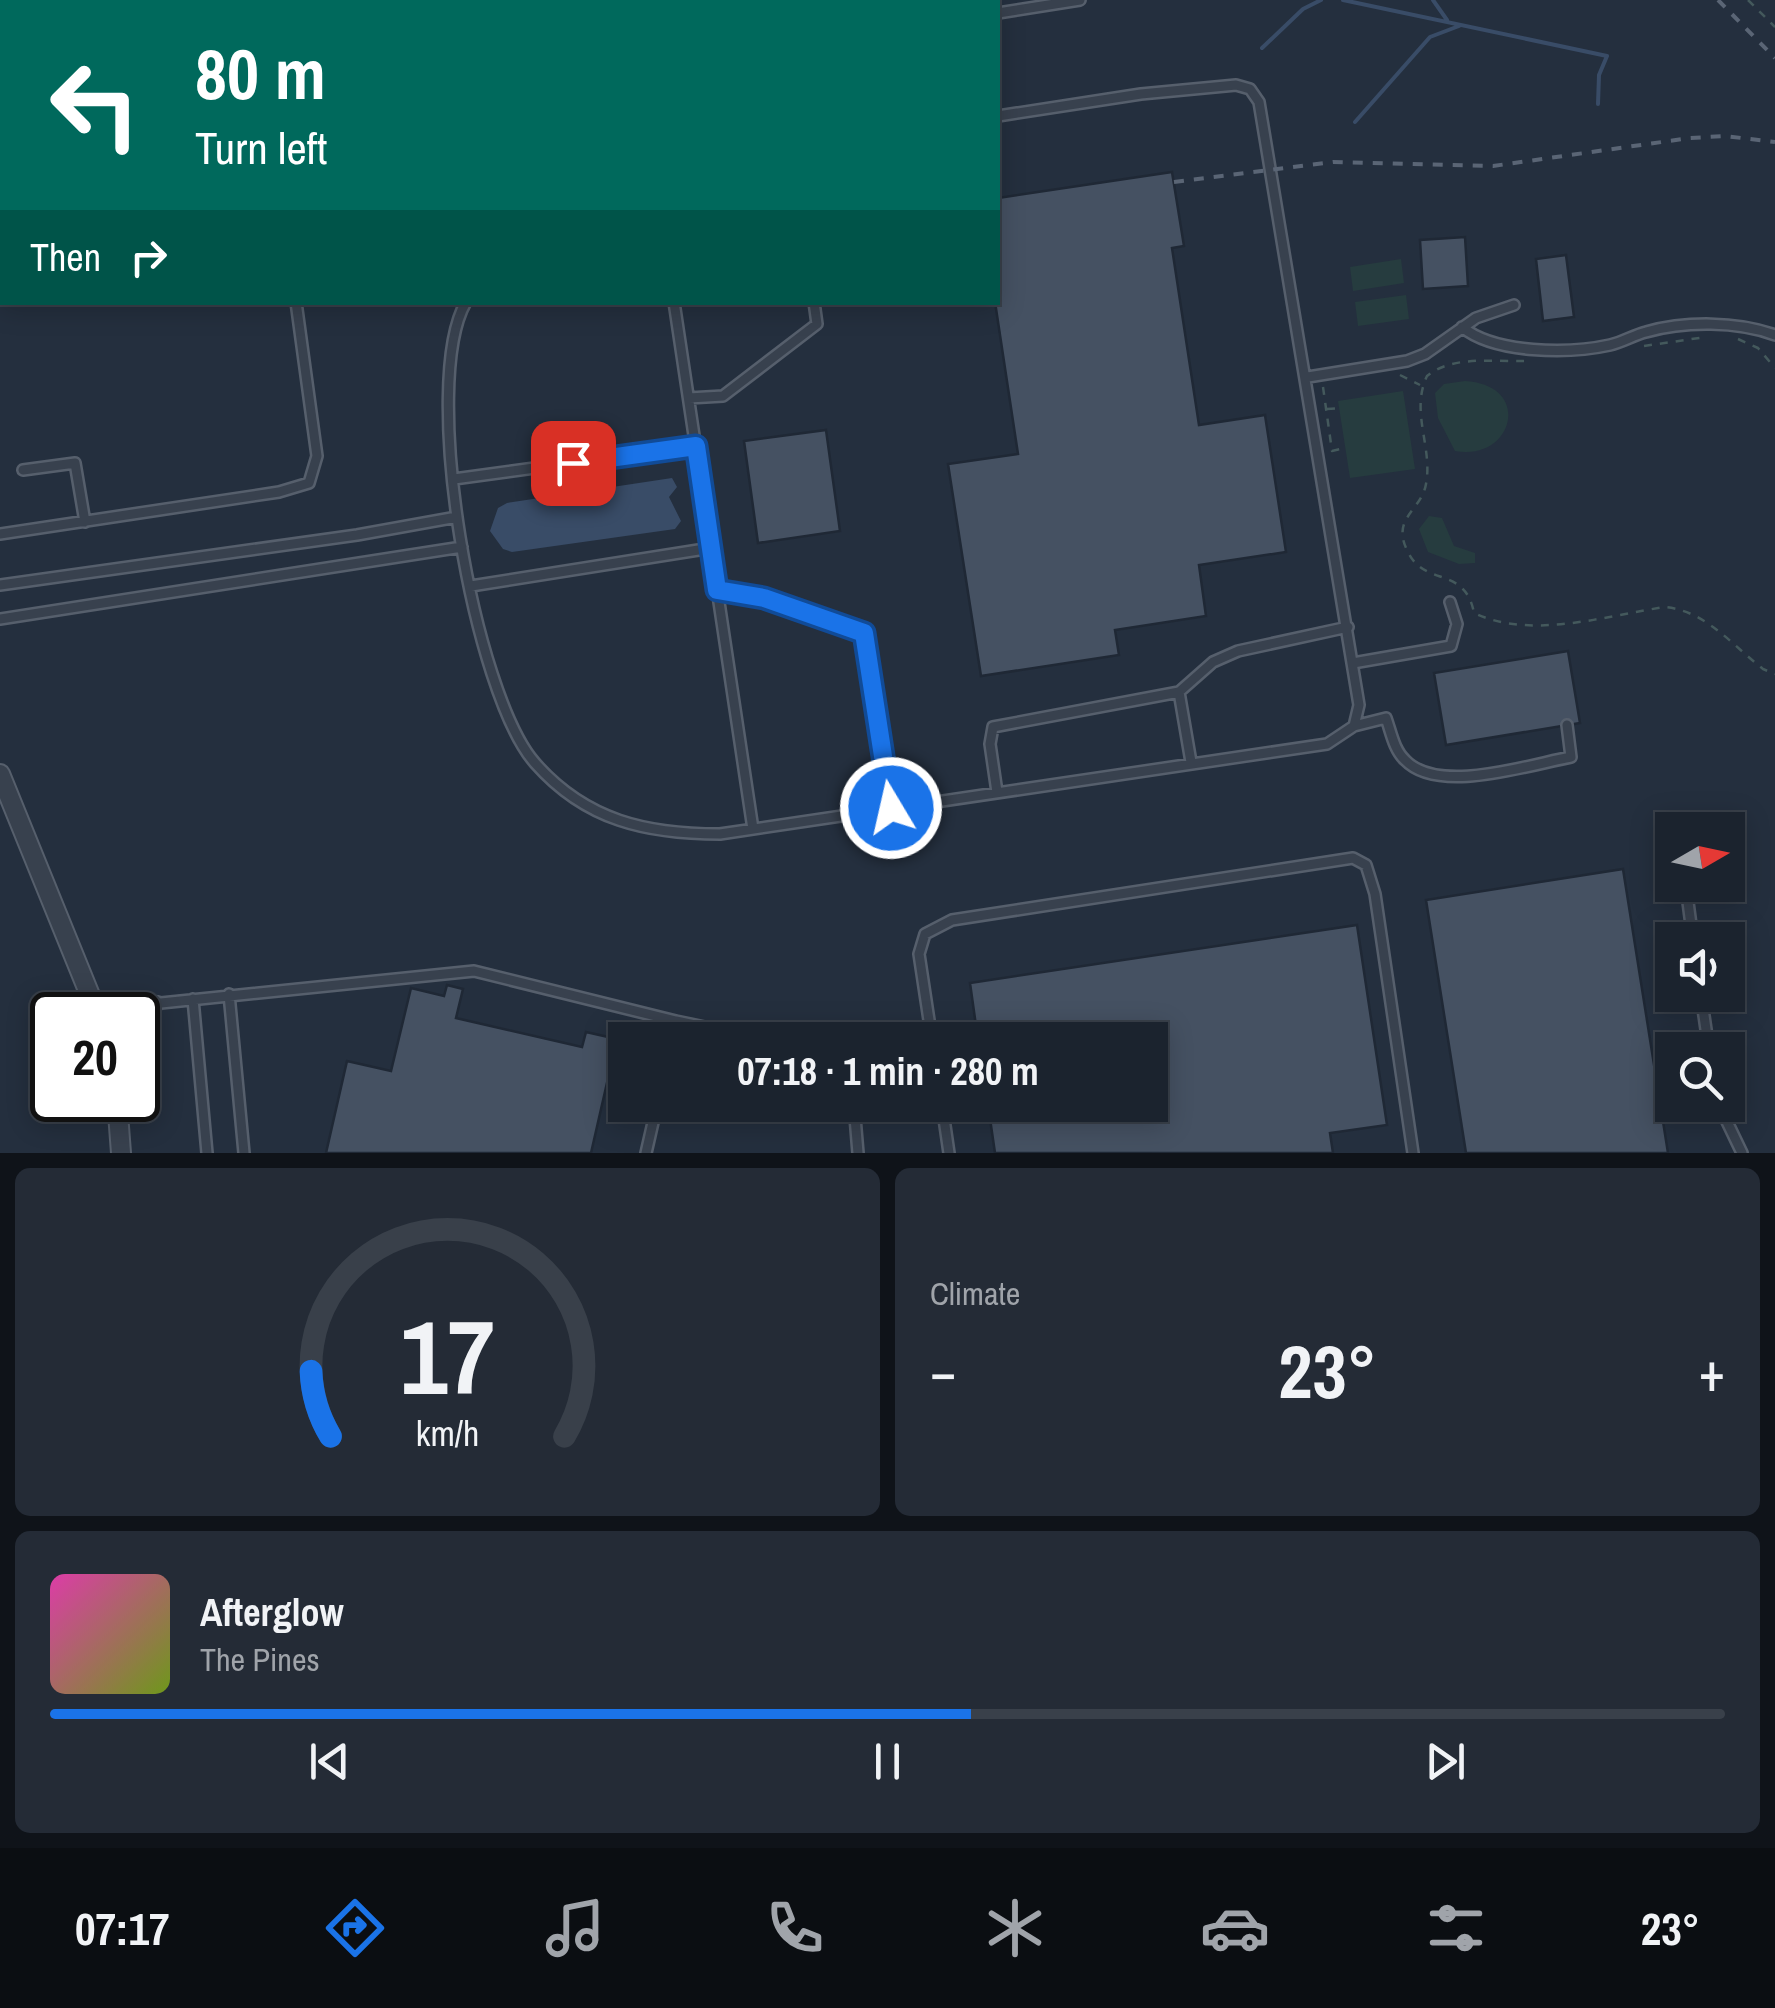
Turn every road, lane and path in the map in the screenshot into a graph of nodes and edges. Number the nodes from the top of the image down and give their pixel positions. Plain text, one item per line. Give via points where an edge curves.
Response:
1 (1080, 0) edge
2 (1748, 0) edge
3 (1000, 12) edge
4 (1775, 27) edge
5 (1000, 116) edge
6 (296, 305) edge
7 (465, 305) edge
8 (674, 305) edge
9 (814, 305) edge
10 (1514, 306) dead end
11 (1462, 327) junction
12 (1775, 335) edge
13 (1396, 373) dead end
14 (1308, 376) junction
15 (1322, 383) dead end
16 (688, 398) junction
17 (1340, 408) dead end
18 (1326, 410) junction
19 (696, 446) junction
20 (1346, 448) dead end
21 (23, 470) dead end
22 (454, 479) junction
23 (456, 517) junction
24 (85, 522) junction
25 (0, 534) edge
26 (462, 548) junction
27 (711, 548) junction
28 (0, 586) edge
29 (471, 586) junction
30 (717, 590) junction
31 (1450, 602) dead end
32 (0, 619) edge
33 (1348, 627) junction
34 (1353, 662) junction
35 (1775, 674) edge
36 (1179, 692) junction
37 (1566, 725) dead end
38 (1354, 726) junction
39 (1190, 762) junction
40 (0, 774) edge
41 (997, 792) junction
42 (891, 808) junction
43 (753, 829) junction
44 (90, 992) edge
45 (229, 994) junction
46 (193, 999) junction
47 (161, 1002) edge
48 (676, 1021) joint
49 (681, 1022) edge
50 (929, 1022) edge
51 (118, 1122) edge
52 (653, 1122) edge
53 (855, 1122) edge
54 (944, 1122) edge
55 (1727, 1122) edge
56 (121, 1153) edge
57 (207, 1153) edge
58 (244, 1153) edge
59 (646, 1153) edge
60 (858, 1153) edge
61 (949, 1153) edge
62 (1413, 1153) edge
63 (1742, 1153) edge

1 - 3 lane
2 - 4 path
5 - 14 lane via 1141,94 1250,89 1262,109
6 - 24 lane via 317,456 309,483
7 - 22 lane via 446,373
8 - 16 lane
9 - 16 lane via 817,324 723,396
10 - 11 lane
11 - 12 lane via 1502,347 1594,348 1684,326 1734,325
11 - 14 lane via 1407,360
13 - 35 path via 1422,386 1427,474 1425,490 1406,515 1404,542 1419,566 1461,585 1474,613 1516,626 1681,608
14 - 33 lane
15 - 18 path
16 - 19 lane
17 - 18 path
18 - 20 path via 1332,451
19 - 22 lane
19 - 27 lane
21 - 24 lane via 74,463
22 - 23 lane
23 - 26 lane
23 - 28 lane
24 - 25 lane
26 - 29 lane
26 - 32 lane
27 - 29 lane
27 - 30 lane
29 - 43 lane via 505,715 535,763 588,807 625,824 672,834
30 - 42 lane via 764,598 864,633
30 - 43 lane
31 - 34 lane via 1457,624 1451,646
33 - 34 lane
33 - 36 lane via 1238,652 1212,662
34 - 38 lane via 1360,706
36 - 39 lane
36 - 41 lane via 993,728
37 - 38 lane via 1571,758 1452,778 1424,774 1404,760 1386,718
38 - 39 lane via 1328,744
39 - 41 lane
40 - 44 street
41 - 42 lane
42 - 43 lane
45 - 46 lane
45 - 48 lane via 474,970
45 - 58 lane
46 - 47 lane
46 - 57 lane
48 - 49 lane
50 - 62 lane via 920,954 925,934 952,920 1352,858 1366,864 1375,894
51 - 56 street
52 - 59 lane
53 - 60 lane
54 - 61 lane
55 - 63 lane

